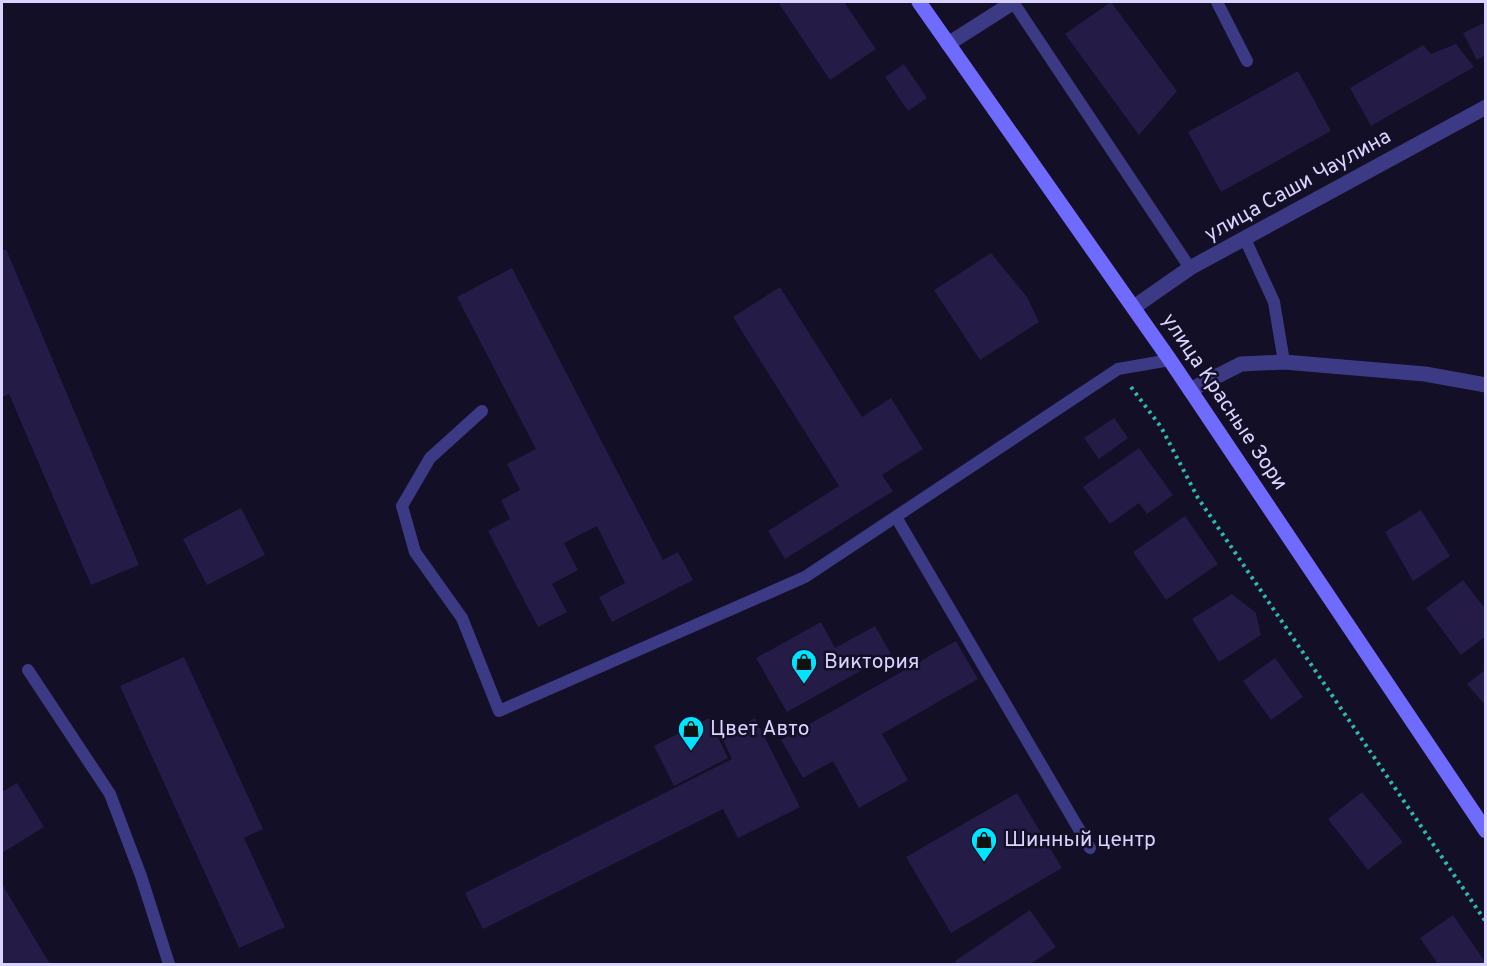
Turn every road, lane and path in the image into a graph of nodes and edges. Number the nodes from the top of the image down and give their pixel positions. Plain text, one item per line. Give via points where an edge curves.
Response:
1 (919, 2) edge
2 (1013, 2) edge
3 (1216, 2) edge
4 (948, 44) junction
5 (1247, 61) dead end
6 (1485, 107) edge
7 (1245, 239) junction
8 (1190, 268) junction
9 (1134, 307) junction
10 (1170, 360) junction
11 (1284, 362) junction
12 (1118, 369) junction
13 (1485, 385) edge
14 (1190, 390) junction
15 (482, 411) dead end
16 (896, 517) junction
17 (28, 670) dead end
18 (1485, 831) edge
19 (1090, 848) dead end
20 (1485, 922) edge
21 (169, 964) edge

1 - 4 main road, улица Красные Зори
2 - 4 street
2 - 8 lane
3 - 5 lane
4 - 9 main road, улица Красные Зори
6 - 7 street, улица Саши Чаулина
7 - 8 street, улица Саши Чаулина
7 - 11 lane via 1274,302
8 - 9 street, улица Саши Чаулина
9 - 10 main road, улица Красные Зори
10 - 12 lane
10 - 14 main road, улица Красные Зори
11 - 13 street via 1425,374
11 - 14 street via 1241,364
12 - 16 lane
12 - 20 path via 1161,427 1198,498
14 - 18 main road, улица Красные Зори
15 - 16 lane via 430,458 402,506 415,552 462,618 499,711 806,577
16 - 19 lane
17 - 21 lane via 110,794

